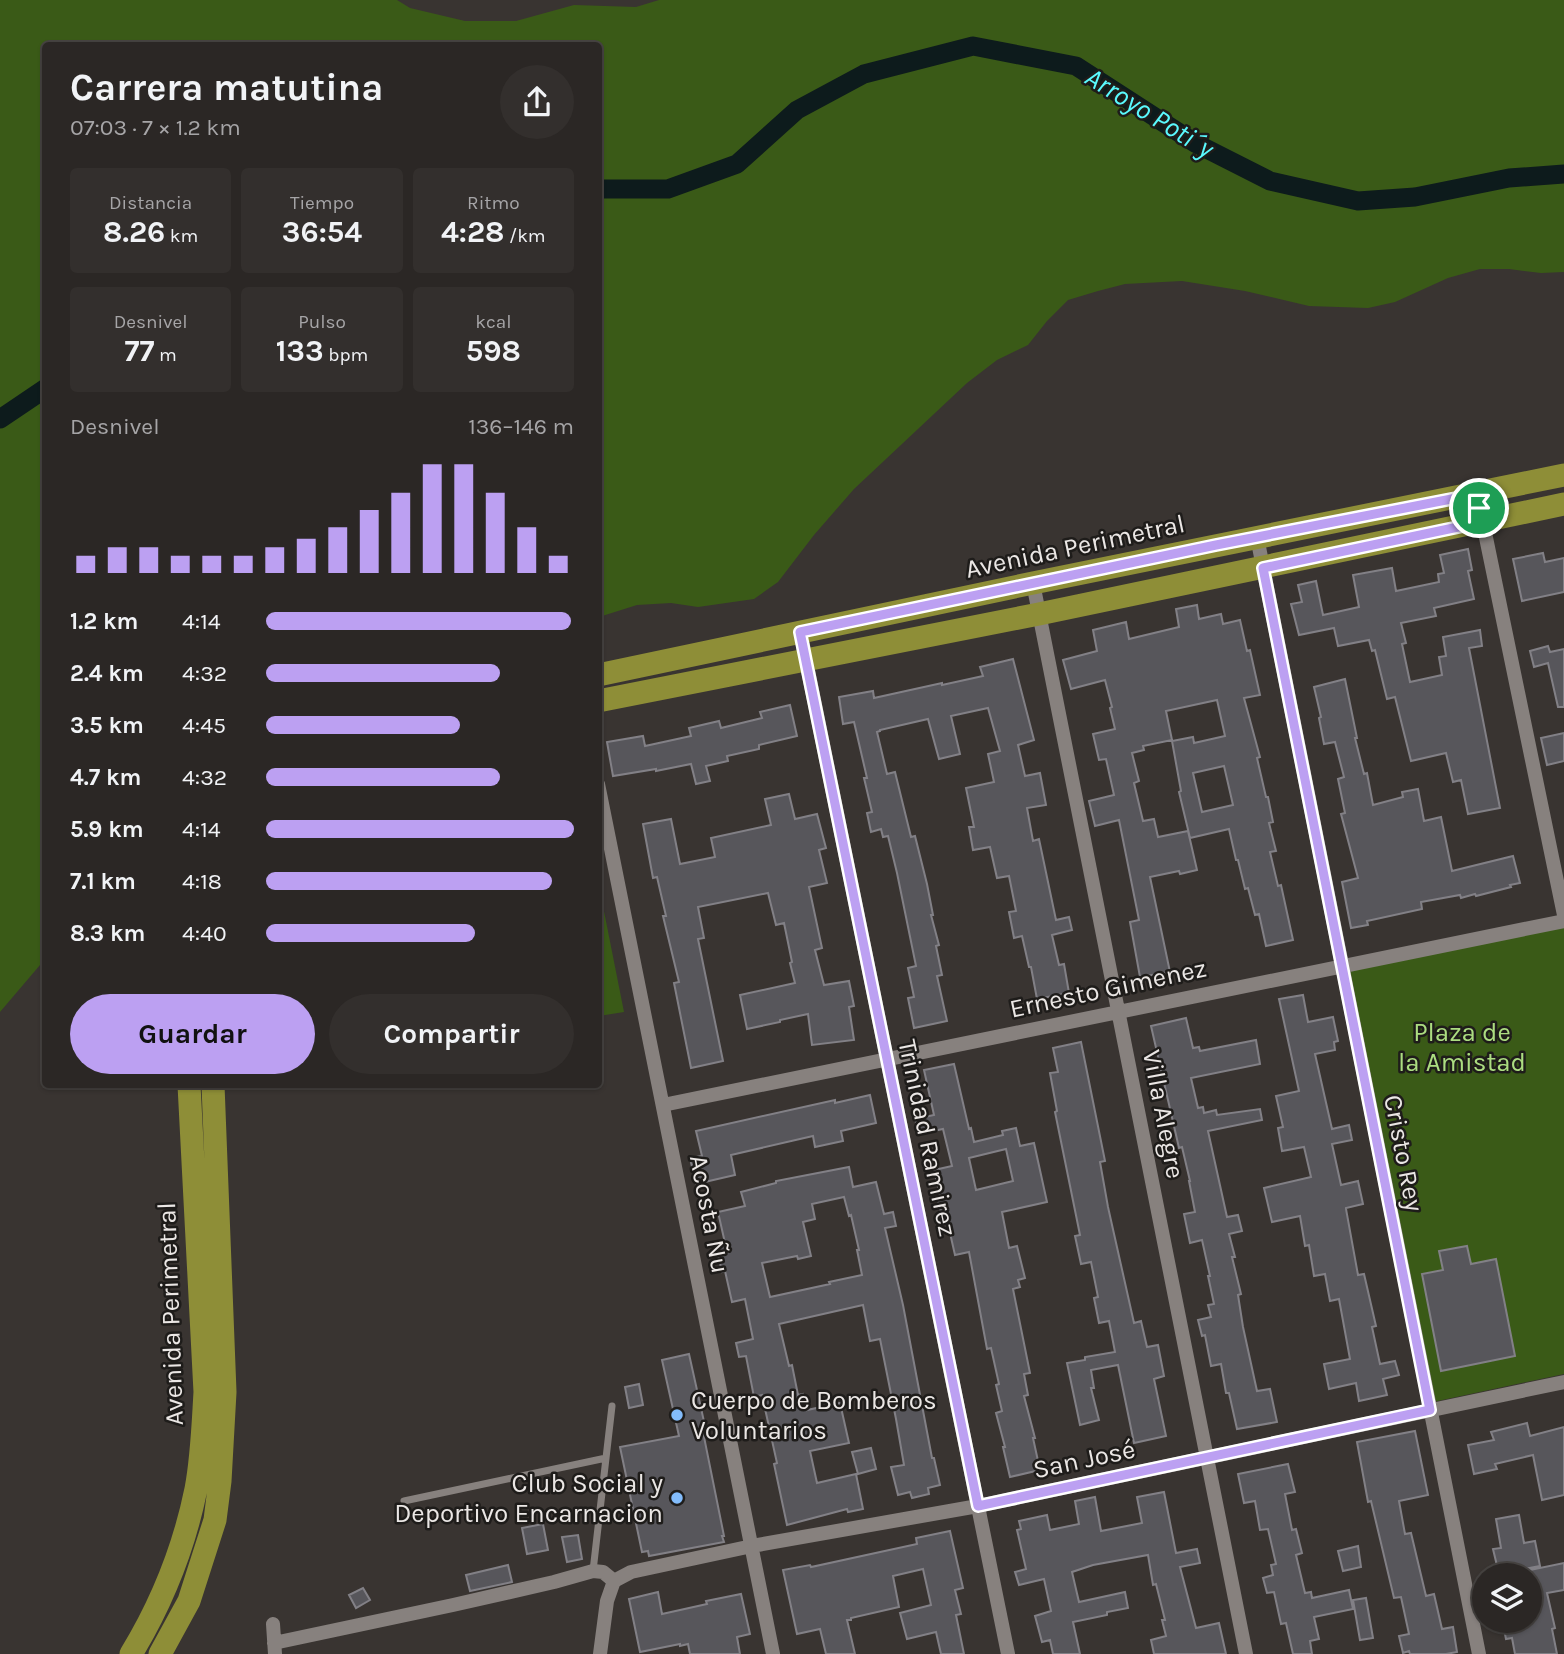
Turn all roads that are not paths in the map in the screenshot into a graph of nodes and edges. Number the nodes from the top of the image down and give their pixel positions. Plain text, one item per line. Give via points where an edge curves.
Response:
1 (1564, 475) edge
2 (1477, 494) junction
3 (1564, 504) edge
4 (1482, 522) junction
5 (1257, 537) junction
6 (1263, 568) junction
7 (1033, 583) junction
8 (1039, 614) junction
9 (800, 632) junction
10 (806, 660) junction
11 (602, 674) edge
12 (602, 700) edge
13 (602, 804) edge
14 (1564, 915) edge
15 (1564, 921) edge
16 (1342, 965) junction
17 (1118, 1012) junction
18 (887, 1059) junction
19 (189, 1088) edge
20 (213, 1088) edge
21 (663, 1105) junction
22 (1564, 1382) edge
23 (612, 1406) dead end
24 (1430, 1410) junction
25 (606, 1458) junction
26 (1207, 1458) junction
27 (404, 1501) dead end
28 (978, 1506) junction
29 (751, 1546) junction
30 (593, 1571) junction
31 (614, 1581) junction
32 (273, 1624) dead end
33 (274, 1649) edge
34 (131, 1654) edge
35 (160, 1654) edge
36 (600, 1654) edge
37 (773, 1654) edge
38 (1008, 1654) edge
39 (1246, 1654) edge
40 (1479, 1654) edge

1 - 2 main road, Avenida Perimetral
2 - 4 street
2 - 5 main road, Avenida Perimetral
3 - 4 main road
4 - 6 main road
4 - 14 street
5 - 6 street, Cristo Rey
5 - 7 main road, Avenida Perimetral
6 - 8 main road
6 - 16 street, Cristo Rey
7 - 8 street, Villa Alegre
7 - 9 main road, Avenida Perimetral
8 - 10 main road
8 - 17 street, Villa Alegre
9 - 10 street, Trinidad Ramirez
9 - 11 main road, Avenida Perimetral
10 - 12 main road
10 - 18 street, Trinidad Ramirez
13 - 21 street, Acosta Ñu
15 - 16 street, Ernesto Gimenez
16 - 17 street, Ernesto Gimenez
16 - 24 street, Cristo Rey
17 - 18 street, Ernesto Gimenez
17 - 26 street, Villa Alegre
18 - 21 street, Ernesto Gimenez
18 - 28 street, Trinidad Ramirez
19 - 34 main road, Avenida Perimetral via 205,1392 203,1433 186,1533 154,1614
20 - 35 main road, Avenida Perimetral via 225,1392 220,1481 215,1520 189,1601
21 - 29 street, Acosta Ñu
22 - 24 street, San José
23 - 25 lane
24 - 26 street, San José
24 - 40 street, Cristo Rey
25 - 27 lane
25 - 30 lane
26 - 28 street, San José
26 - 39 street, Villa Alegre
28 - 29 street, San José
28 - 38 street, Trinidad Ramirez
29 - 31 street, San José via 631,1572
29 - 37 street, Acosta Ñu
30 - 31 street
30 - 33 street
31 - 36 street
32 - 33 street

